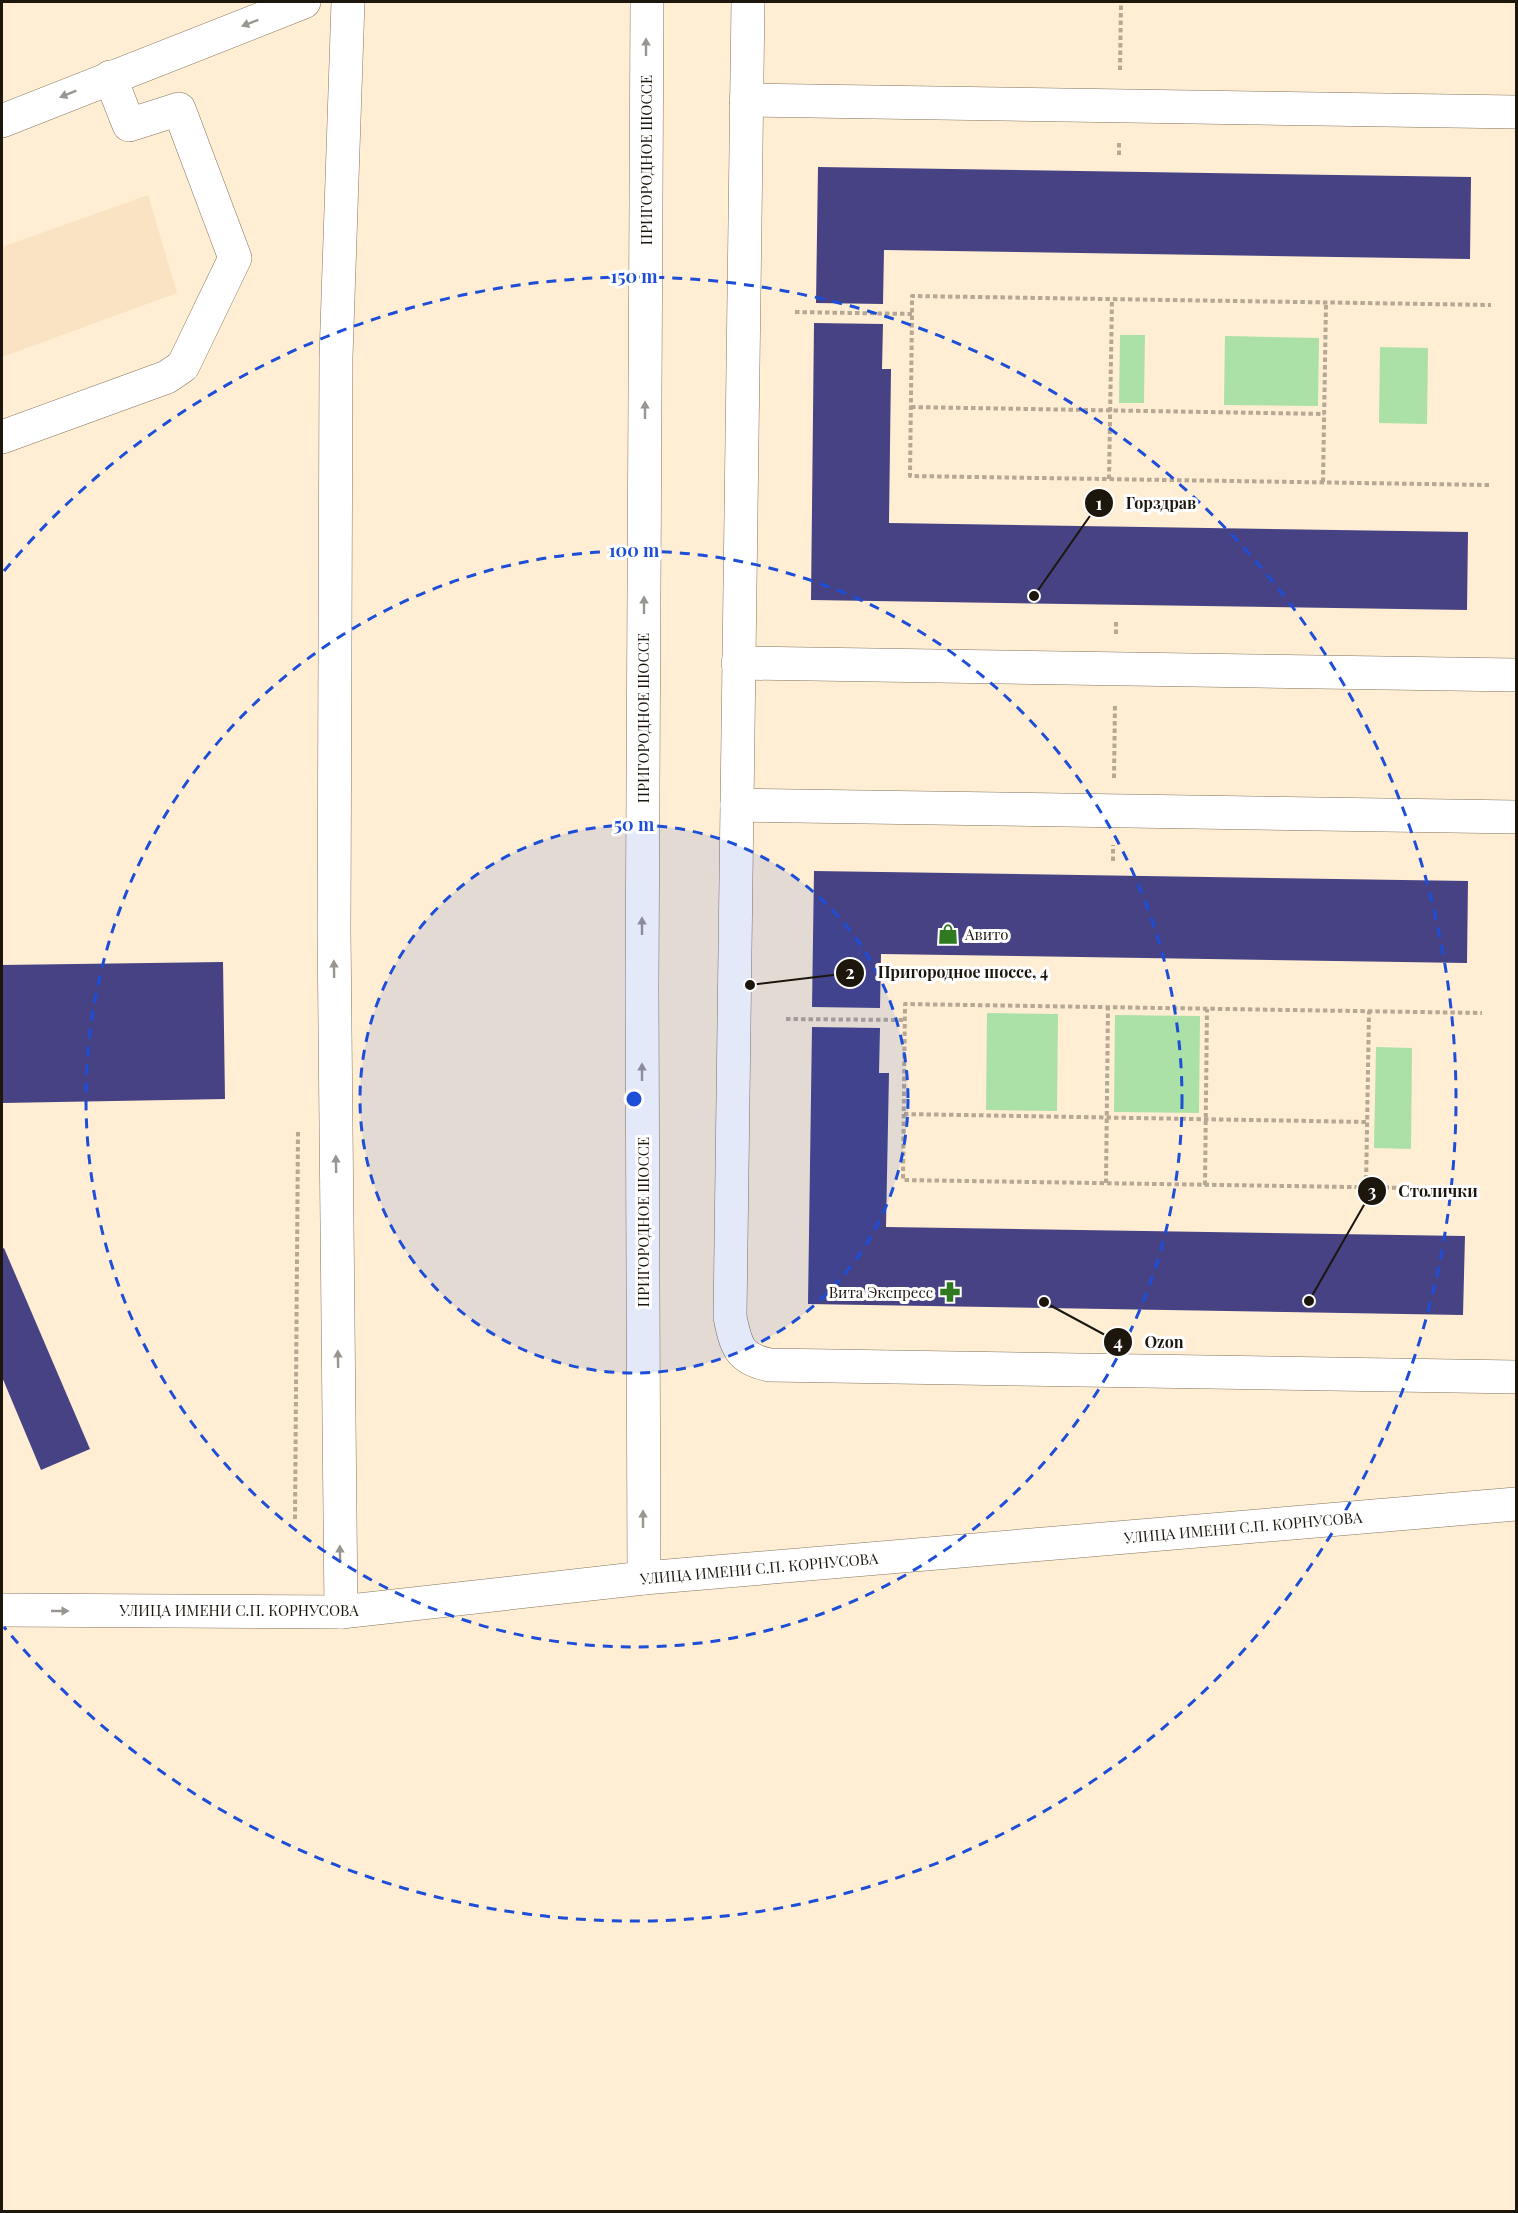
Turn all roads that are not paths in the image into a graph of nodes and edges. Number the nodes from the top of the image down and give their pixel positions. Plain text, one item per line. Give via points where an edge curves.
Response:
1 (304, 2) edge
2 (348, 2) edge
3 (647, 2) edge
4 (748, 2) edge
5 (110, 77) junction
6 (746, 100) junction
7 (1516, 112) edge
8 (2, 121) edge
9 (2, 437) edge
10 (738, 663) junction
11 (1516, 675) edge
12 (736, 805) junction
13 (1516, 818) edge
14 (1516, 1377) edge
15 (1516, 1504) edge
16 (644, 1578) junction
17 (2, 1610) edge
18 (341, 1612) junction

1 -> 5 street
18 -> 2 street via 334,943 336,357
16 -> 3 street, ПРИГОРОДНОЕ ШОССЕ via 642,985
4 - 6 street
5 -> 8 street
5 - 9 street via 129,125 179,109 236,258 183,366 167,377
6 - 7 street
6 - 10 street
10 - 11 street
10 - 12 street
12 - 13 street
12 - 14 street via 730,1317 736,1344 752,1362
15 - 16 street, УЛИЦА ИМЕНИ С.П. КОРНУСОВА
16 - 18 street, УЛИЦА ИМЕНИ С.П. КОРНУСОВА
17 -> 18 street, УЛИЦА ИМЕНИ С.П. КОРНУСОВА

